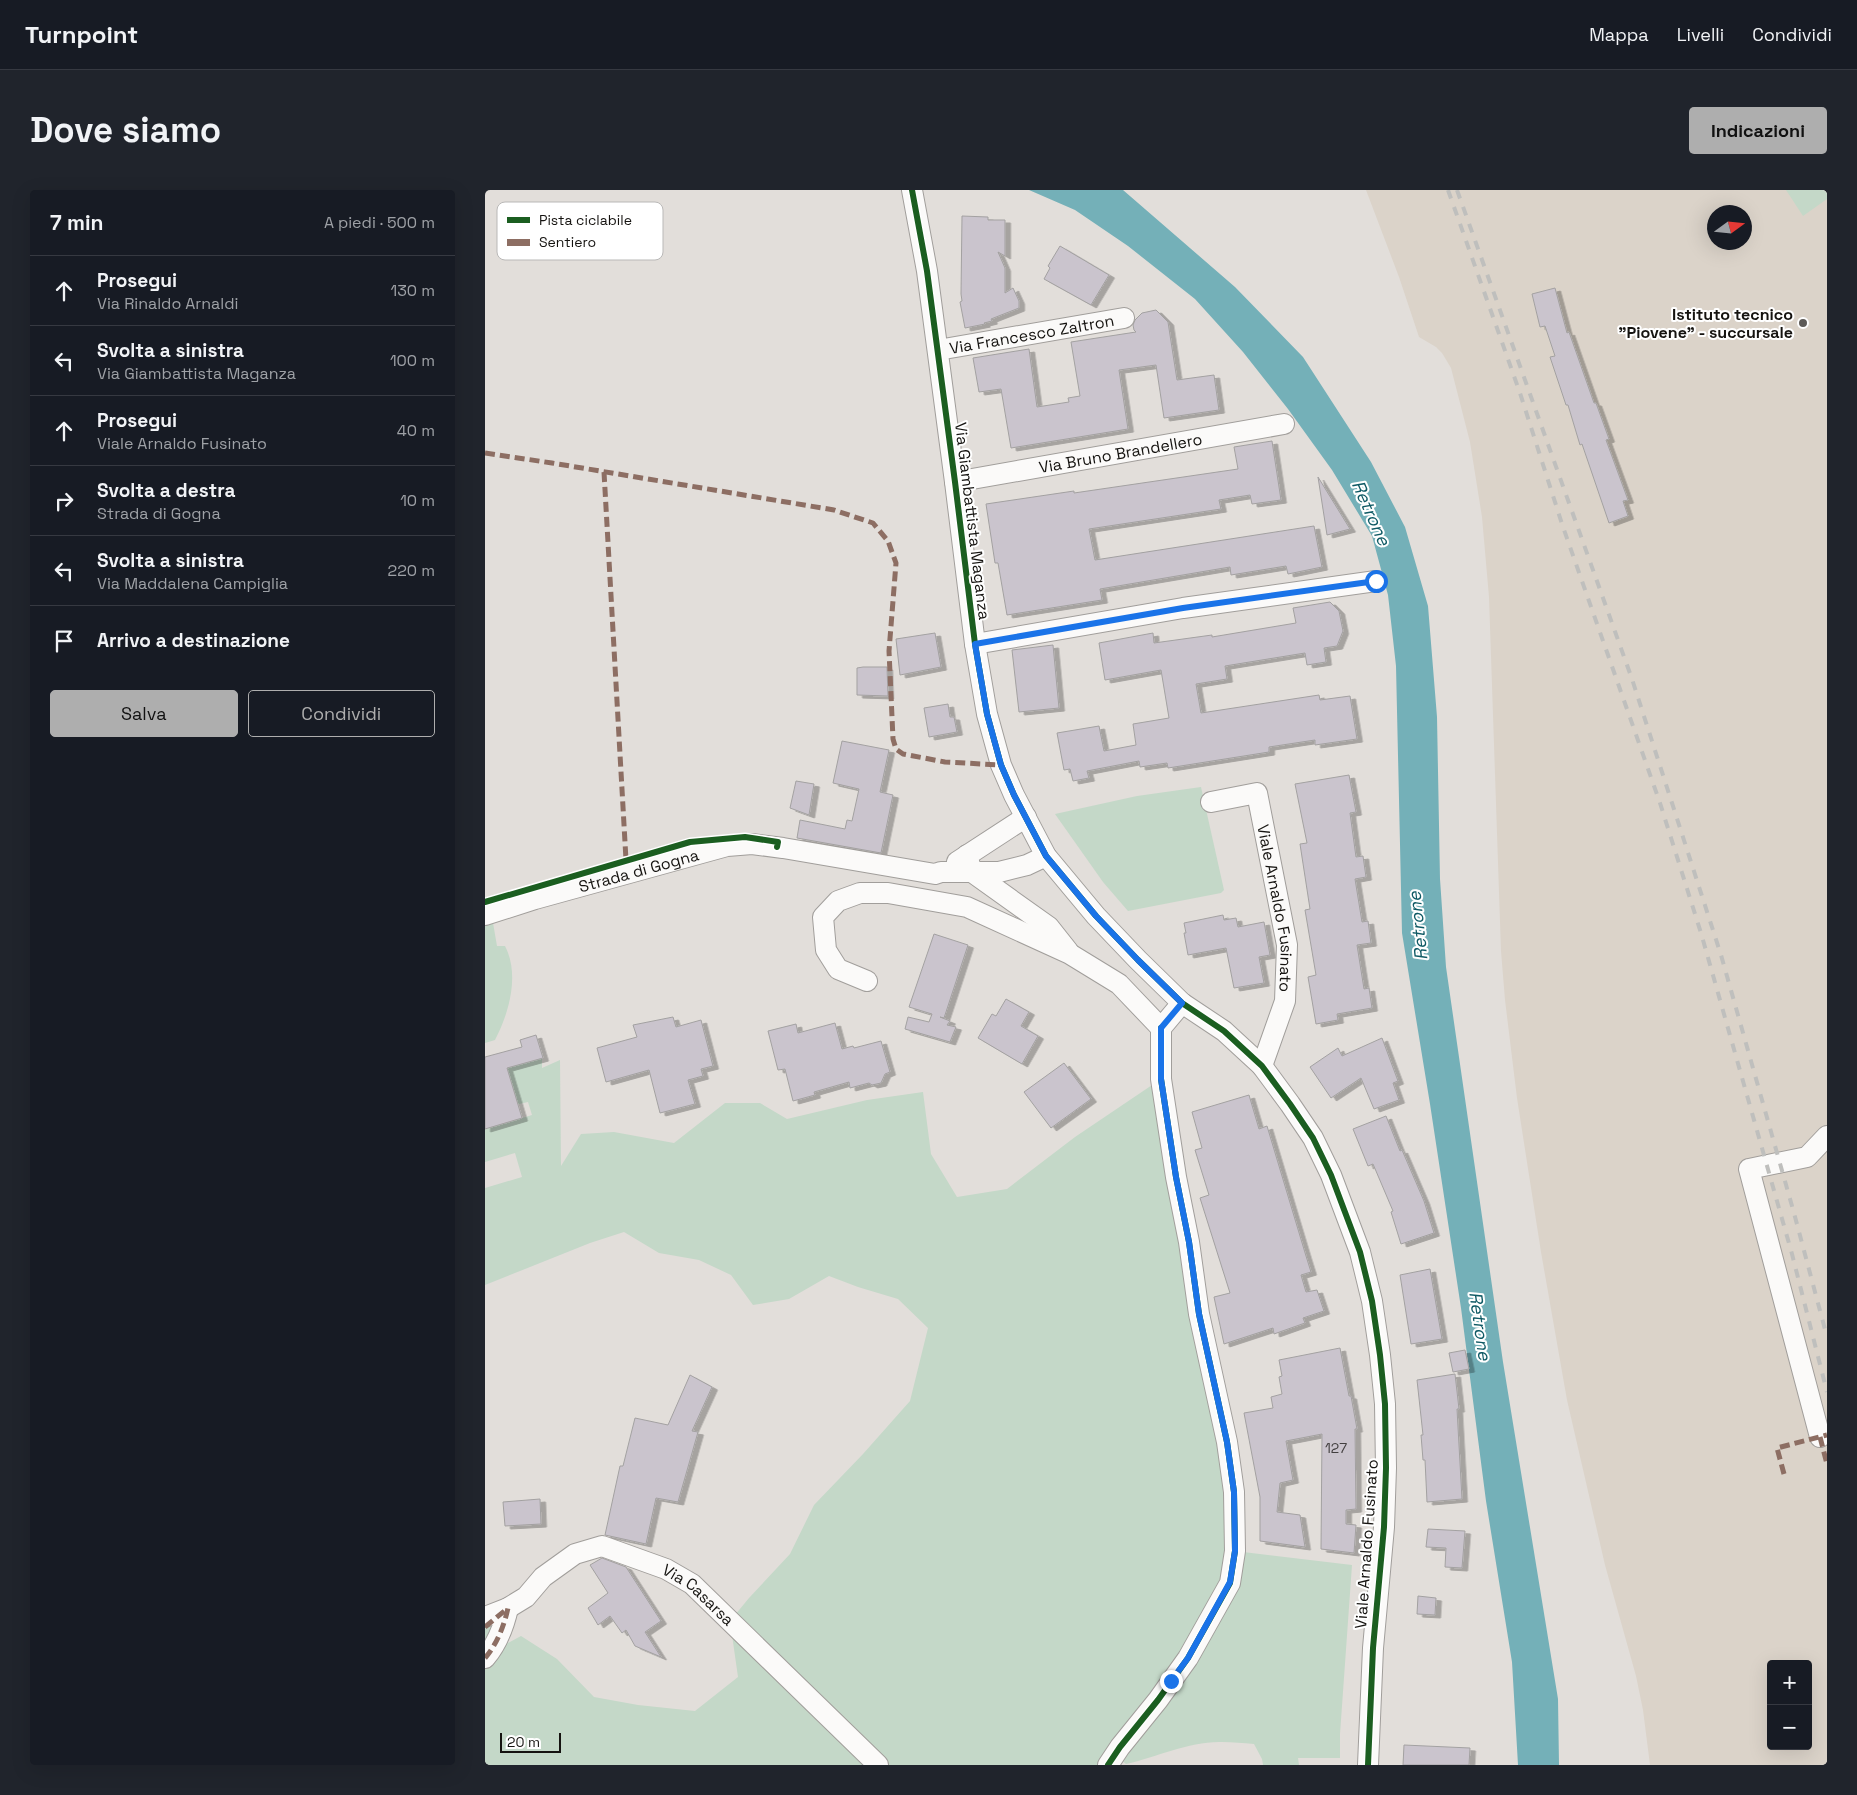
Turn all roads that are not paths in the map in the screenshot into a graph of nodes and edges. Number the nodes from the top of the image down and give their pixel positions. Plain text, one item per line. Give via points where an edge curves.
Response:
1 (912, 190) edge
2 (1125, 318) dead end
3 (938, 350) junction
4 (1284, 424) dead end
5 (955, 482) junction
6 (1376, 581) dead end
7 (975, 644) junction
8 (1211, 802) dead end
9 (1026, 817) junction
10 (1046, 856) junction
11 (969, 864) junction
12 (485, 915) edge
13 (1096, 916) joint
14 (1070, 954) junction
15 (867, 982) dead end
16 (1182, 1003) junction
17 (1161, 1028) junction
18 (1262, 1066) junction
19 (1827, 1136) edge
20 (1820, 1437) dead end
21 (508, 1608) junction
22 (485, 1617) edge
23 (485, 1658) edge
24 (878, 1765) edge
25 (1108, 1765) edge
26 (1368, 1765) edge

1 - 3 street, Via Giambattista Maganza
2 - 3 street, Via Francesco Zaltron
3 - 5 street, Via Giambattista Maganza
4 - 5 street, Via Bruno Brandellero
5 - 7 street, Via Giambattista Maganza
6 - 7 street via 1183,608
7 - 9 street, Via Giambattista Maganza via 987,714 1001,765
8 - 18 street, Viale Arnaldo Fusinato via 1257,793 1287,945 1285,1001
9 - 10 street, Via Giambattista Maganza
9 - 11 street, Strada di Gogna
10 - 11 street via 999,872
10 - 13 street, Via Giambattista Maganza
11 - 12 street, Strada di Gogna via 935,874 783,848 752,844 727,846
11 - 14 street via 1049,927
13 - 16 street, Viale Arnaldo Fusinato
14 - 15 street via 967,907 888,893 860,893 838,901 823,917 826,950 838,969
14 - 17 street via 1119,984
16 - 17 street
16 - 18 street, Viale Arnaldo Fusinato via 1224,1031
17 - 25 street via 1161,1079 1176,1177 1199,1314 1227,1442 1234,1492 1235,1551 1230,1582 1188,1658
18 - 26 street, Viale Arnaldo Fusinato via 1313,1138 1331,1175 1360,1252 1372,1300 1385,1404 1386,1478
19 - 20 street via 1807,1158 1749,1169
21 - 22 street, Via Casarsa
21 - 23 street via 504,1624
21 - 24 street, Via Casarsa via 575,1554 602,1546 666,1569 692,1584

